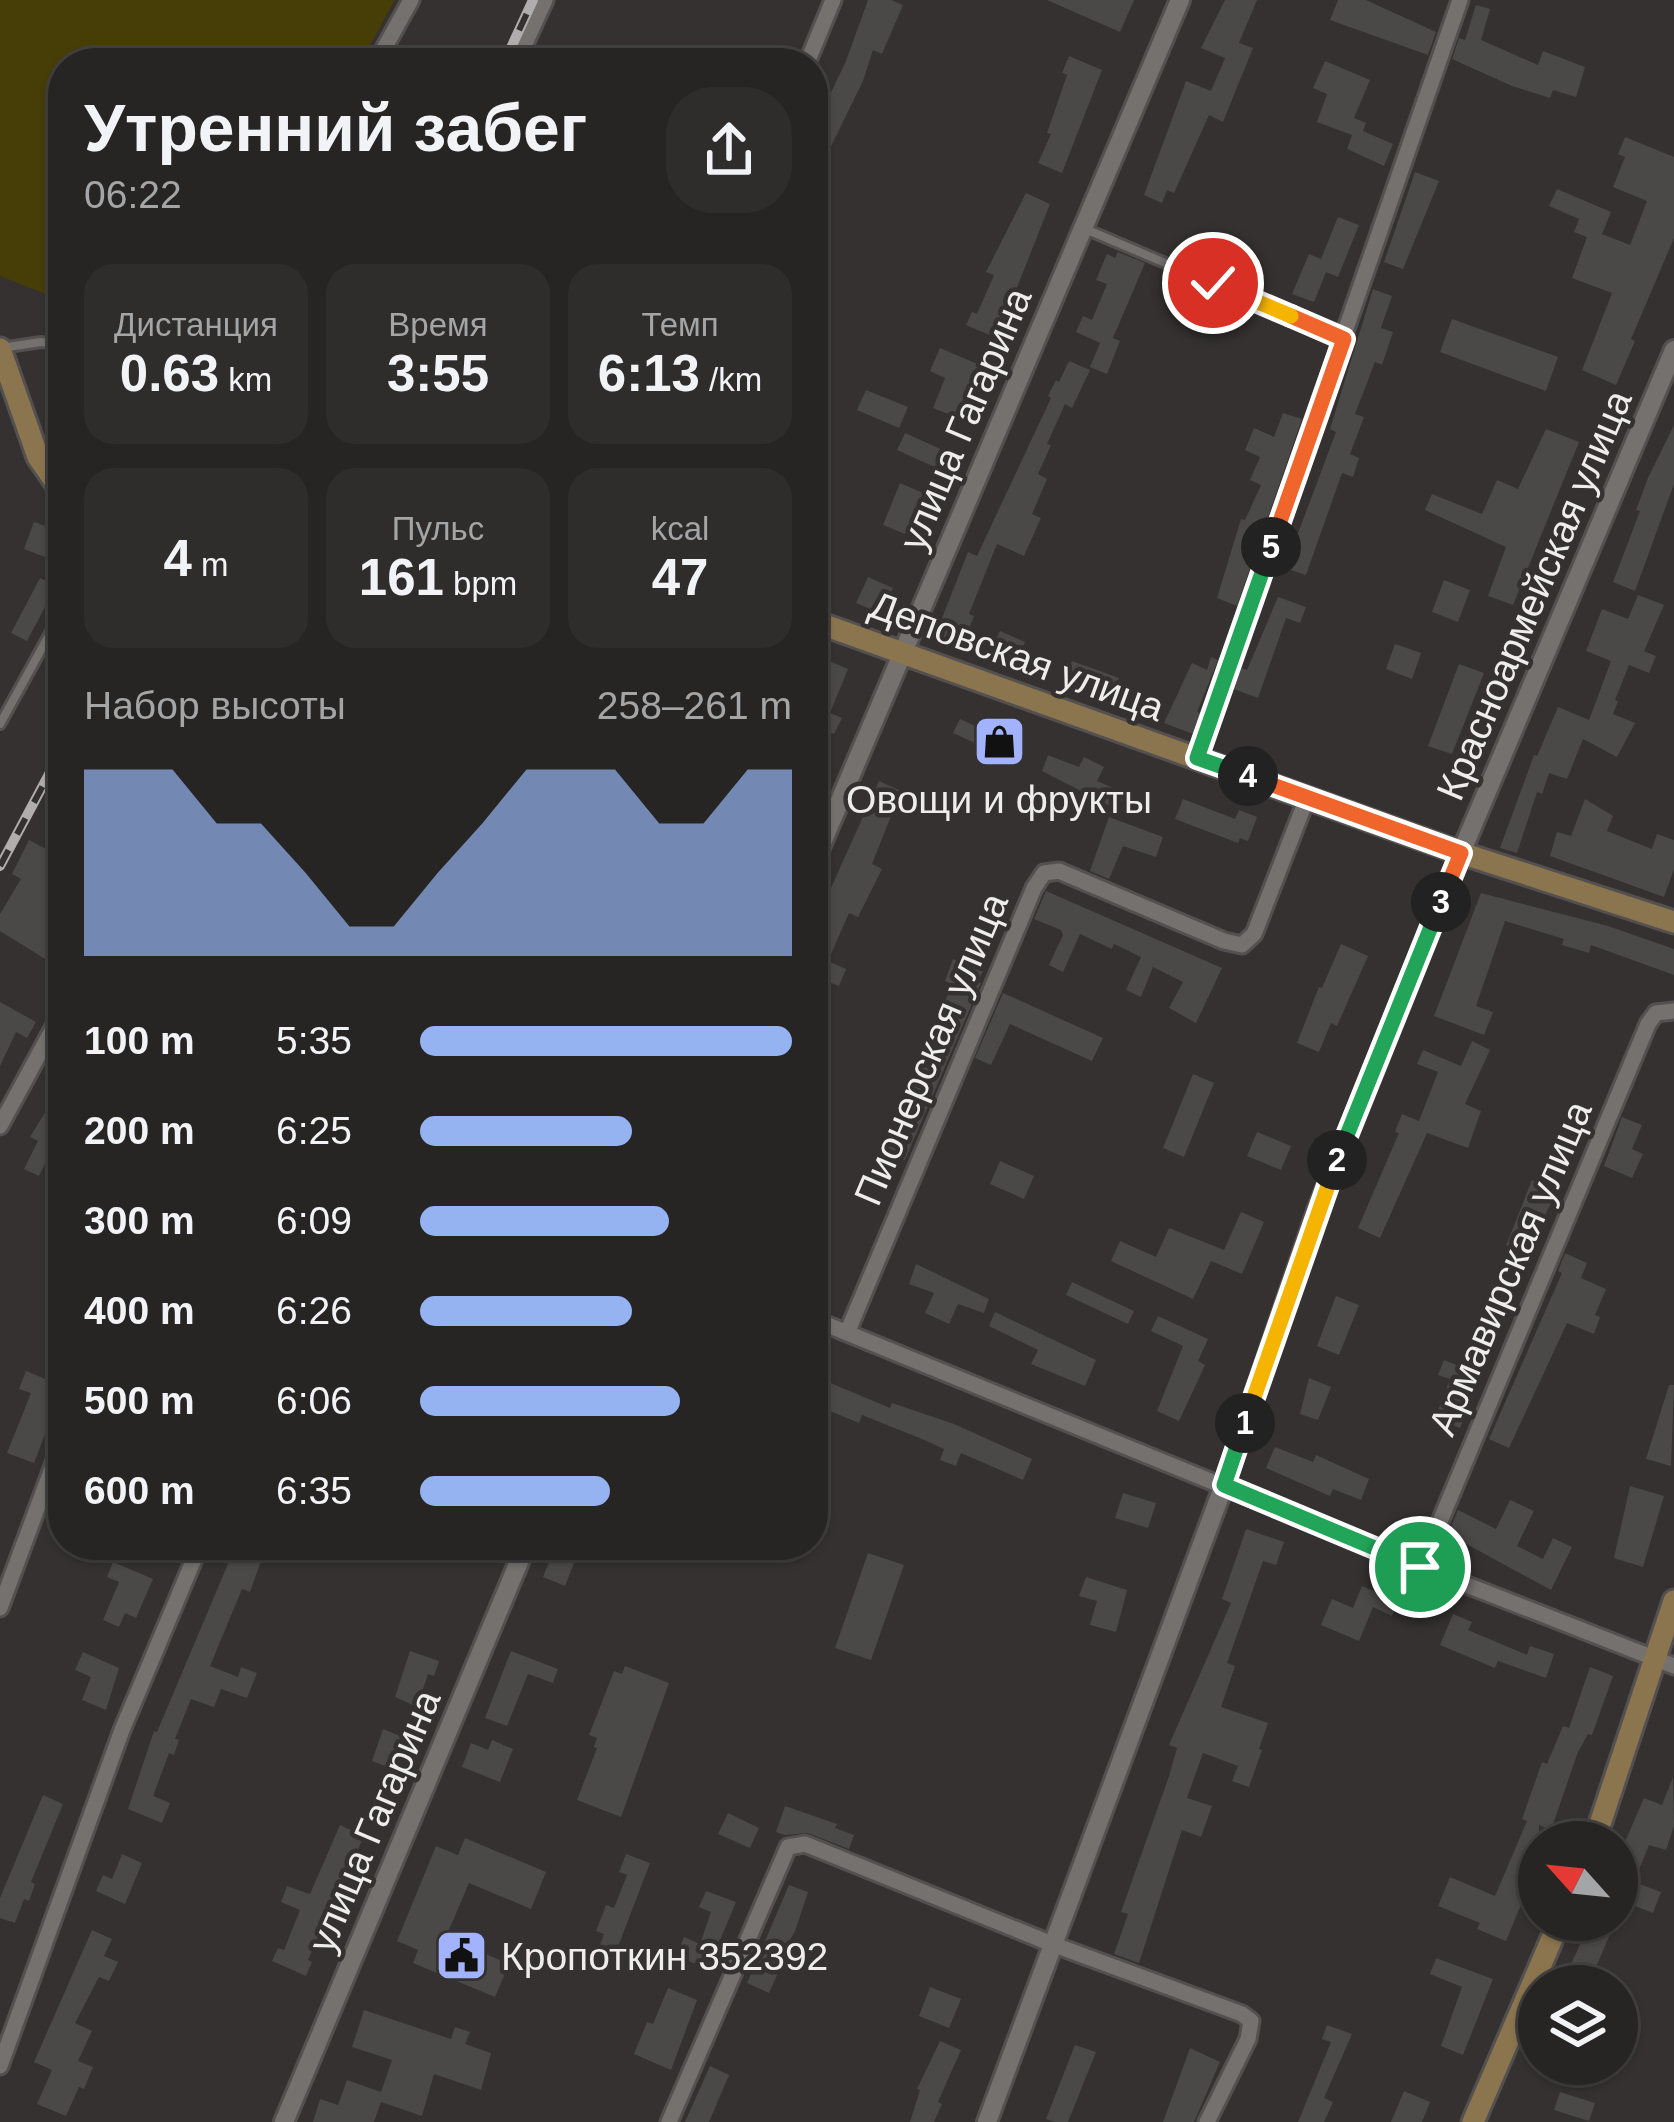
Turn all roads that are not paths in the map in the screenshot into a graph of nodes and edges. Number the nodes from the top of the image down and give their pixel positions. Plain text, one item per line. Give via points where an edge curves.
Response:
1 (411, 0) edge
2 (545, 0) edge
3 (833, 0) edge
4 (1180, 0) edge
5 (1460, 0) edge
6 (384, 48) edge
7 (523, 48) edge
8 (813, 48) edge
9 (1082, 228) junction
10 (1344, 339) junction
11 (48, 343) edge
12 (0, 348) edge
13 (1674, 350) edge
14 (48, 471) edge
15 (828, 627) edge
16 (48, 637) edge
17 (902, 654) junction
18 (0, 724) edge
19 (1197, 758) junction
20 (1307, 797) junction
21 (828, 829) edge
22 (1461, 853) junction
23 (1674, 922) edge
24 (1674, 1011) edge
25 (48, 1038) edge
26 (0, 1126) edge
27 (828, 1325) edge
28 (847, 1333) junction
29 (48, 1479) edge
30 (1224, 1485) junction
31 (194, 1560) edge
32 (520, 1560) edge
33 (1420, 1567) junction
34 (1674, 1601) edge
35 (0, 1608) edge
36 (1665, 1663) edge
37 (1602, 1821) edge
38 (1551, 1941) edge
39 (1052, 1944) junction
40 (0, 2066) edge
41 (284, 2122) edge
42 (669, 2122) edge
43 (987, 2122) edge
44 (1208, 2122) edge
45 (1472, 2122) edge

1 - 6 street
2 - 7 street
3 - 8 street
4 - 9 street, улица Гагарина
5 - 10 street
9 - 10 lane
9 - 17 street, улица Гагарина
10 - 19 street
11 - 12 lane
12 - 14 main road
13 - 22 street, Красноармейская улица
15 - 17 main road, Деповская улица
16 - 18 lane
17 - 19 main road, Деповская улица
17 - 21 street, улица Гагарина
19 - 20 main road, Деповская улица
20 - 22 main road, Деповская улица
20 - 28 street, Пионерская улица via 1254,934 1242,945 1059,871 1044,873
22 - 23 main road, Деповская улица
22 - 30 street, Красноармейская улица via 1317,1211
24 - 33 street, Армавирская улица via 1656,1013 1648,1024
25 - 26 street
27 - 28 street
28 - 30 street
29 - 35 street
30 - 33 street
30 - 39 street, Красноармейская улица
31 - 40 street via 122,1730
32 - 41 street, улица Гагарина
33 - 36 street
34 - 36 main road
36 - 37 main road
38 - 45 main road
39 - 42 street via 805,1844 788,1846
39 - 43 street, Красноармейская улица
39 - 44 street via 1251,2021

